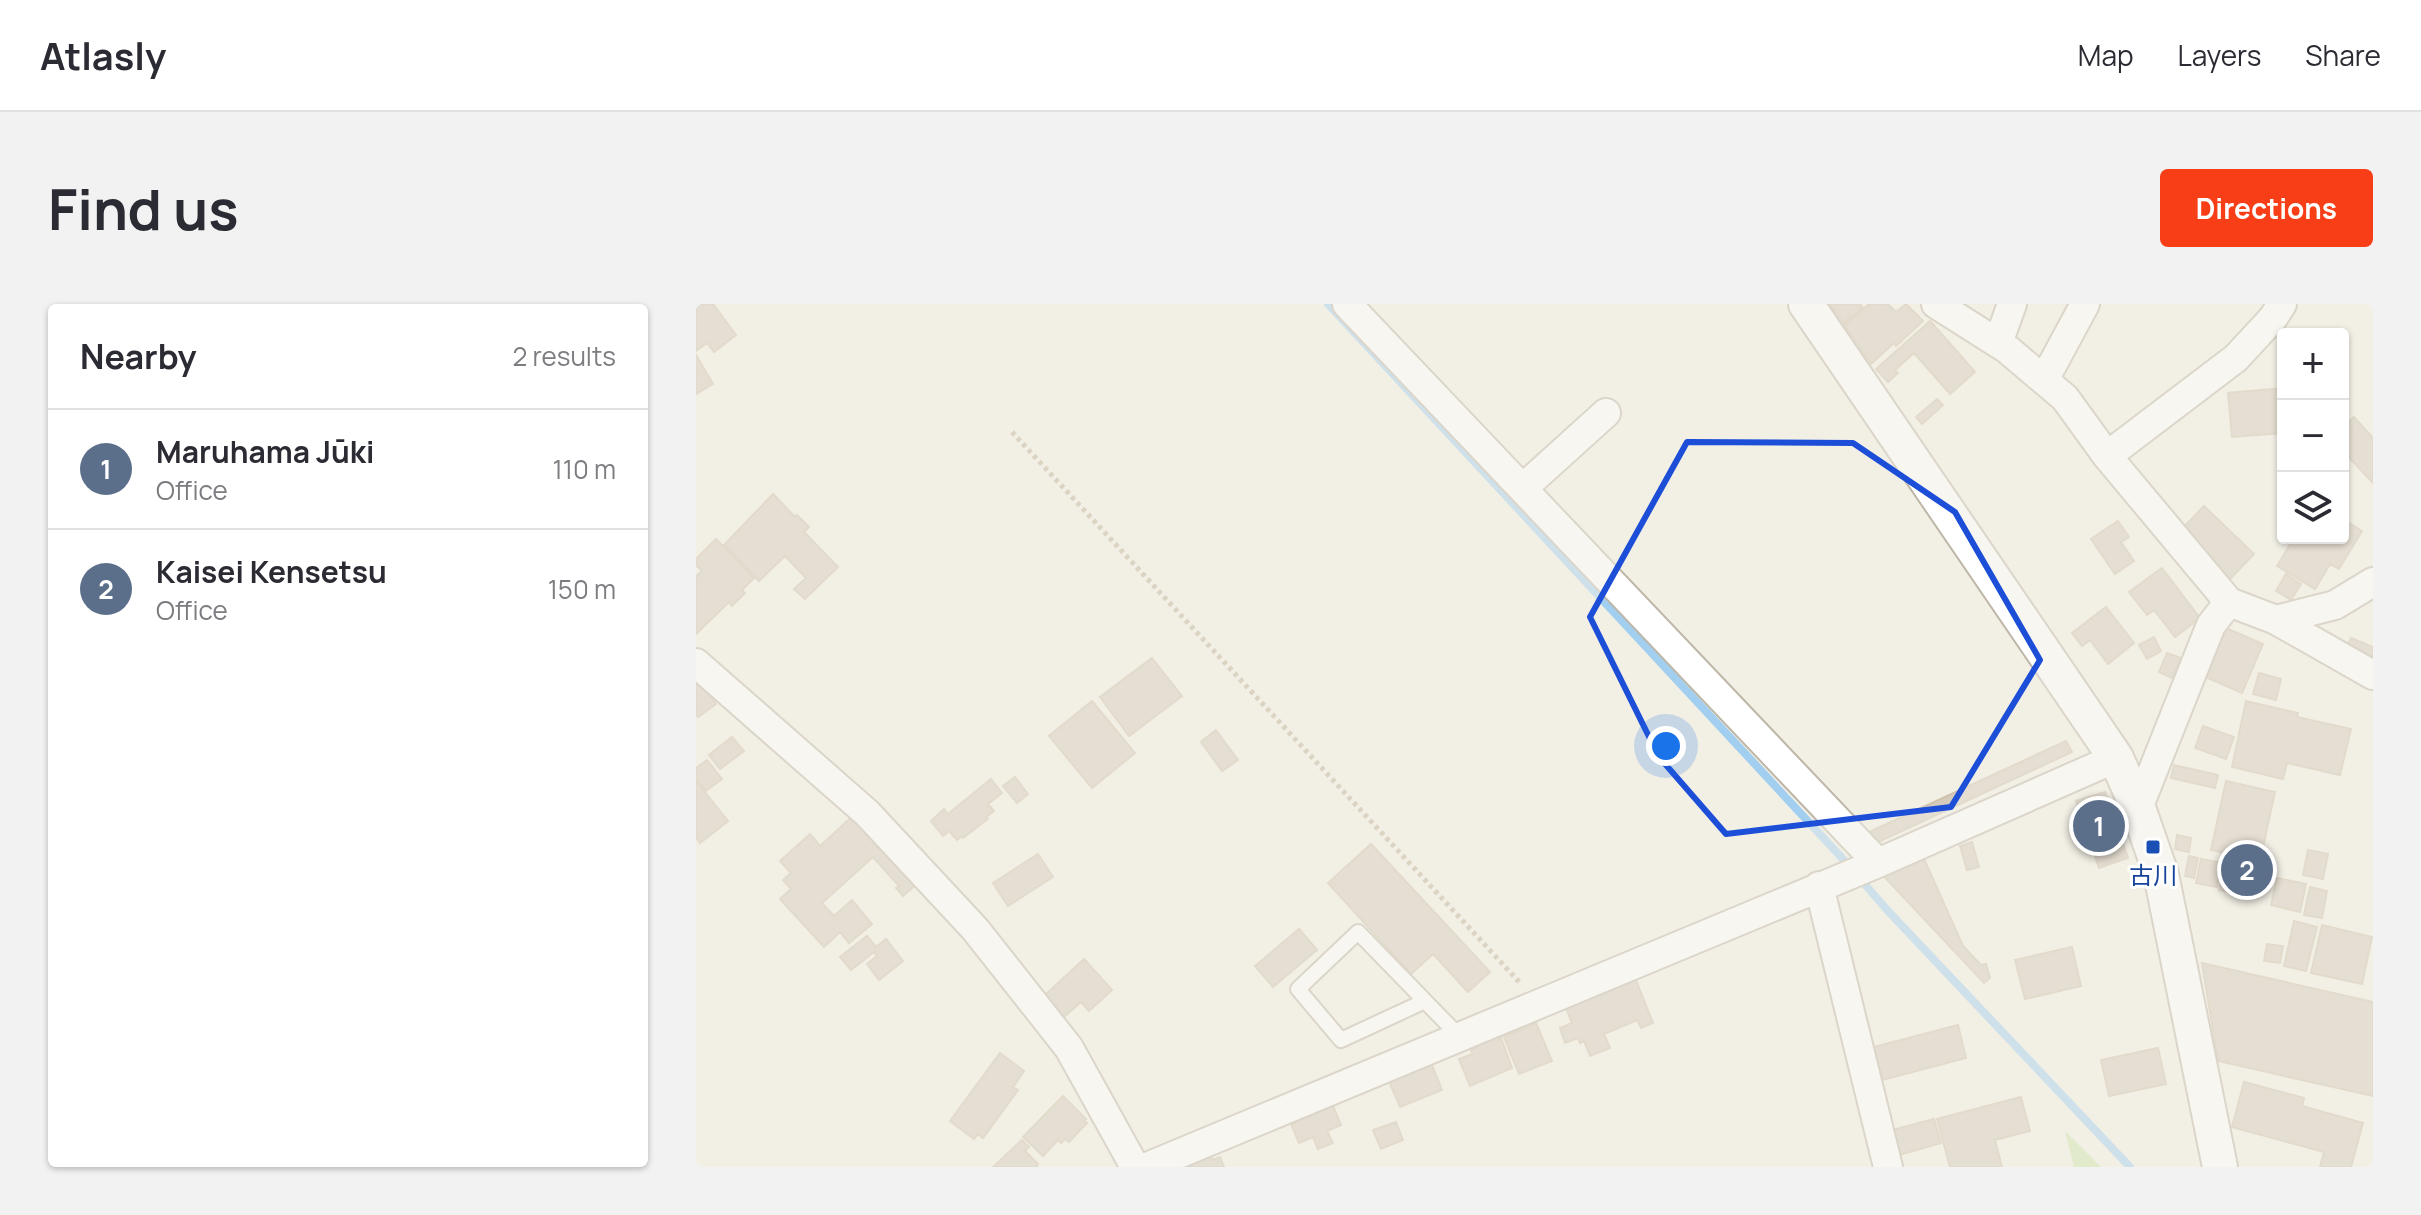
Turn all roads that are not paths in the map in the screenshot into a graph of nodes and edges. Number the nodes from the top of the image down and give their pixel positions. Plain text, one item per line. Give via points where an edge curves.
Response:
1 (1347, 304) edge
2 (1806, 304) edge
3 (1936, 304) edge
4 (2012, 304) edge
5 (2085, 304) edge
6 (2282, 304) edge
7 (1998, 343) junction
8 (2044, 380) junction
9 (1606, 413) dead end
10 (2107, 456) junction
11 (1523, 488) junction
12 (2373, 582) edge
13 (2229, 602) junction
14 (2276, 620) junction
15 (696, 663) edge
16 (2373, 675) edge
17 (2116, 758) junction
18 (2138, 808) junction
19 (1851, 874) junction
20 (1425, 1001) junction
21 (1459, 1036) junction
22 (1133, 1165) edge
23 (1888, 1167) edge
24 (2220, 1167) edge

1 - 11 street
2 - 17 street
3 - 7 street
4 - 7 street
5 - 8 street
6 - 10 street via 2236,358
7 - 8 street
8 - 10 street via 2065,398
9 - 11 street
10 - 13 street
11 - 19 street
12 - 14 street via 2335,605
13 - 14 street
13 - 18 street via 2211,625
14 - 16 street
15 - 22 street via 867,813 975,929 1069,1048
17 - 18 street
17 - 19 street
18 - 24 street via 2161,874
19 - 21 street
19 - 23 street
20 - 20 lane via 1358,932 1298,989 1341,1040
20 - 21 lane
21 - 22 street

